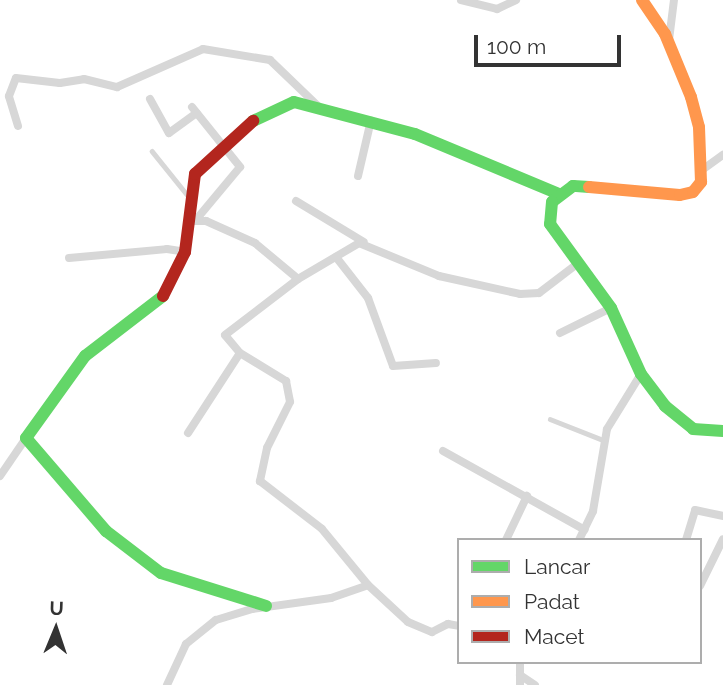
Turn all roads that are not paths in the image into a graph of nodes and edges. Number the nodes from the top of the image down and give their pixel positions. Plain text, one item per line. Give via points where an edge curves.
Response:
1 (461, 0) edge
2 (516, 0) edge
3 (642, 0) edge
4 (674, 0) edge
5 (668, 43) junction
6 (150, 99) dead end
7 (323, 111) junction
8 (371, 120) junction
9 (18, 126) dead end
10 (221, 146) junction
11 (152, 151) dead end
12 (723, 155) edge
13 (702, 170) junction
14 (358, 176) dead end
15 (557, 193) junction
16 (190, 198) junction
17 (296, 201) dead end
18 (193, 221) junction
19 (364, 242) junction
20 (185, 252) junction
21 (335, 257) junction
22 (69, 258) dead end
23 (577, 264) junction
24 (298, 279) junction
25 (611, 308) junction
26 (560, 333) dead end
27 (240, 353) junction
28 (436, 363) dead end
29 (641, 374) junction
30 (551, 419) dead end
31 (723, 431) edge
32 (188, 433) dead end
33 (26, 438) junction
34 (603, 440) junction
35 (443, 451) dead end
36 (0, 476) edge
37 (527, 496) junction
38 (723, 516) edge
39 (585, 530) junction
40 (507, 538) edge
41 (580, 538) edge
42 (687, 538) edge
43 (723, 539) edge
44 (702, 582) edge
45 (368, 584) junction
46 (266, 606) junction
47 (457, 626) edge
48 (520, 664) edge
49 (520, 675) junction
50 (167, 685) edge
51 (520, 685) edge
52 (535, 685) edge

1 - 2 street via 497,9
3 - 5 street
4 - 5 street
5 - 13 street via 691,97
6 - 10 street via 170,133 194,110
7 - 8 street
7 - 9 street via 270,60 203,49 117,87 85,79 60,83 16,78 9,96
7 - 10 street via 294,102 283,104
8 - 14 street
8 - 15 street via 489,162
10 - 16 street via 195,174
10 - 18 street via 239,171
11 - 16 lane
12 - 13 street
13 - 15 street via 698,187 687,194 594,186 573,186
15 - 23 street via 550,224
16 - 18 street
17 - 19 street
18 - 20 street
18 - 24 street via 206,221 255,243
19 - 21 street
19 - 23 street via 439,275 520,294 539,293
20 - 22 street via 167,249
20 - 33 street via 159,302 85,356
21 - 24 street
21 - 28 street via 368,298 393,366
23 - 25 street
24 - 27 street via 225,335
25 - 26 street
25 - 29 street
27 - 32 street
27 - 45 street via 289,386 290,402 267,448 260,481 323,529
29 - 31 street via 684,424 703,432
29 - 34 street via 615,410
30 - 34 lane
33 - 36 street
33 - 46 street via 106,531 161,573
34 - 39 street via 593,511
35 - 37 street
37 - 39 street
37 - 40 street
38 - 42 street via 695,510
39 - 41 street
43 - 44 street
45 - 46 street via 331,598
45 - 47 street via 408,622 432,632 448,624
46 - 50 street via 200,629 186,644
48 - 49 street
49 - 51 street
49 - 52 street

